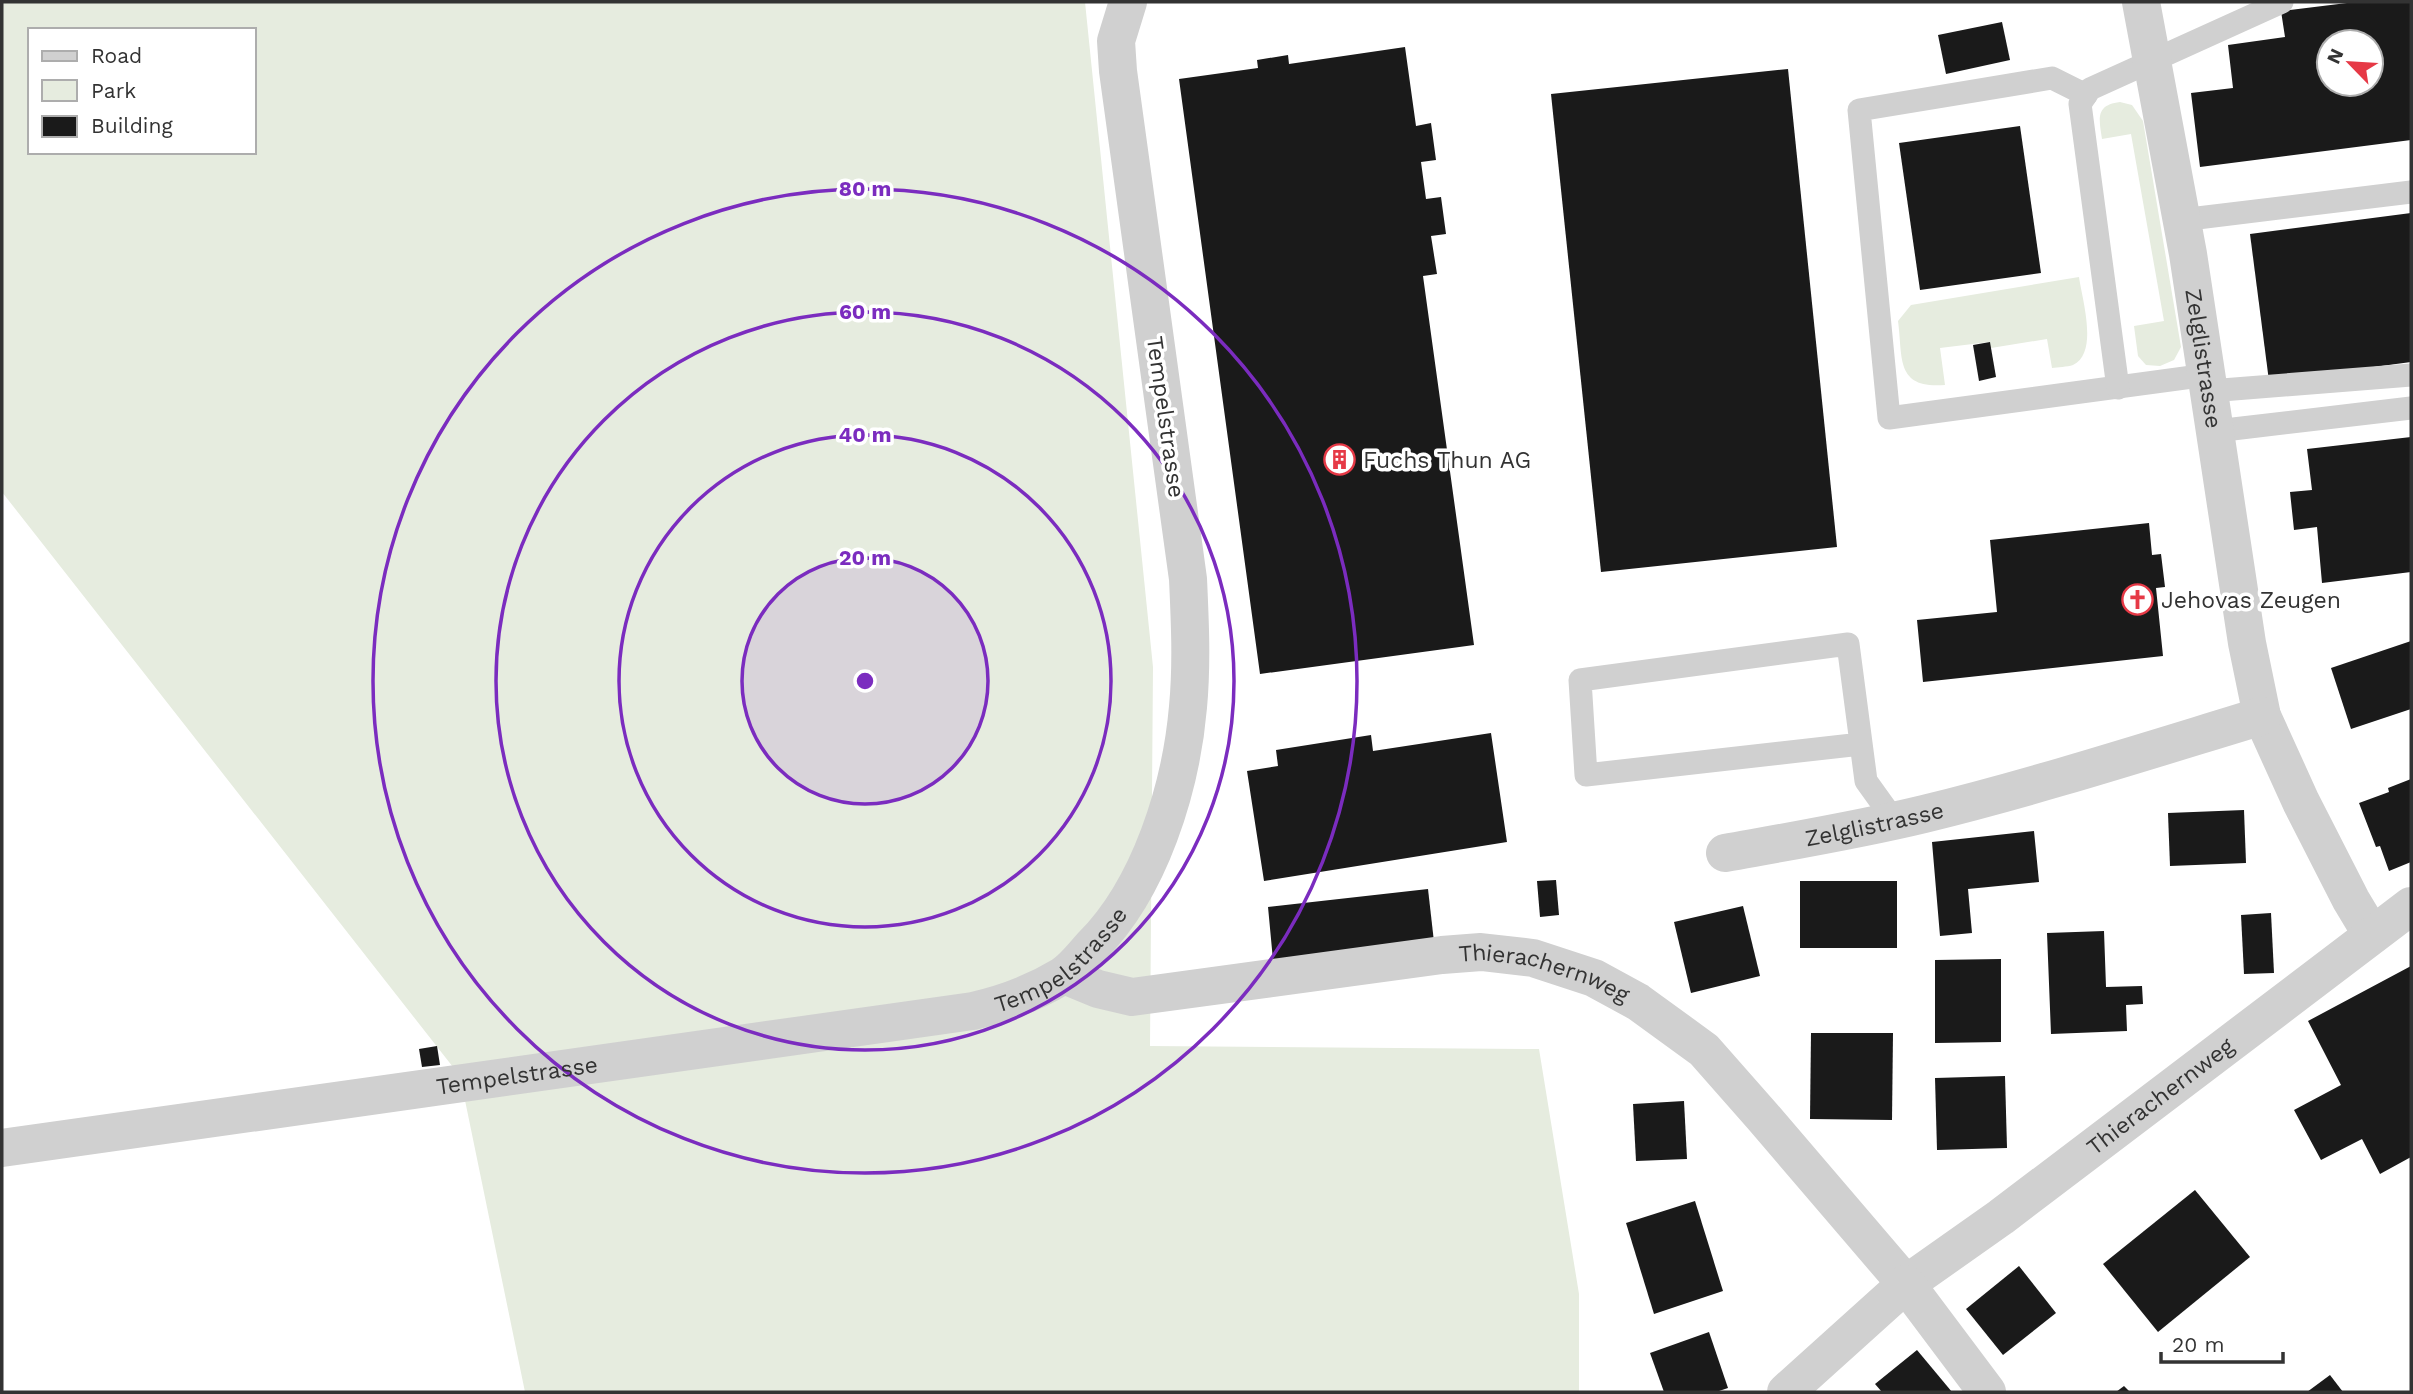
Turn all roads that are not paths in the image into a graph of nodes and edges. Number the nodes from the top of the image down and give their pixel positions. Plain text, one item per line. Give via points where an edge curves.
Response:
1 (1128, 2) edge
2 (2141, 2) edge
3 (2282, 2) edge
4 (2153, 60) junction
5 (2086, 95) junction
6 (2411, 192) edge
7 (2181, 220) junction
8 (2411, 375) edge
9 (2208, 383) junction
10 (2118, 388) junction
11 (2411, 408) edge
12 (2216, 431) junction
13 (2262, 716) junction
14 (1861, 744) junction
15 (1894, 820) junction
16 (1725, 853) dead end
17 (2411, 906) edge
18 (2372, 935) junction
19 (1064, 975) junction
20 (2, 1148) edge
21 (1906, 1284) junction
22 (1786, 1392) edge
23 (1987, 1392) edge

1 - 19 street, Tempelstrasse via 1116,41 1118,71 1188,579 1188,709 1163,823 1142,878 1108,930
2 - 4 street, Zelglistrasse
3 - 4 lane
4 - 5 lane
4 - 7 street, Zelglistrasse
5 - 10 lane via 2080,104
5 - 10 lane via 2052,78 1859,110 1889,418
6 - 7 lane
7 - 9 street, Zelglistrasse
8 - 9 lane
9 - 10 lane
9 - 12 street, Zelglistrasse
11 - 12 lane
12 - 13 street, Zelglistrasse
13 - 15 street, Zelglistrasse via 2020,789
13 - 18 street, Zelglistrasse via 2344,888
14 - 14 lane via 1848,643 1580,680 1586,775
14 - 15 lane via 1866,781
15 - 16 street, Zelglistrasse
17 - 18 street, Thierachernweg
18 - 21 street, Thierachernweg
19 - 20 street, Tempelstrasse via 1018,998 973,1011
19 - 21 street, Thierachernweg via 1132,997 1481,952 1533,958 1594,978 1638,1002 1704,1051
21 - 22 street
21 - 23 street, Thierachernweg

